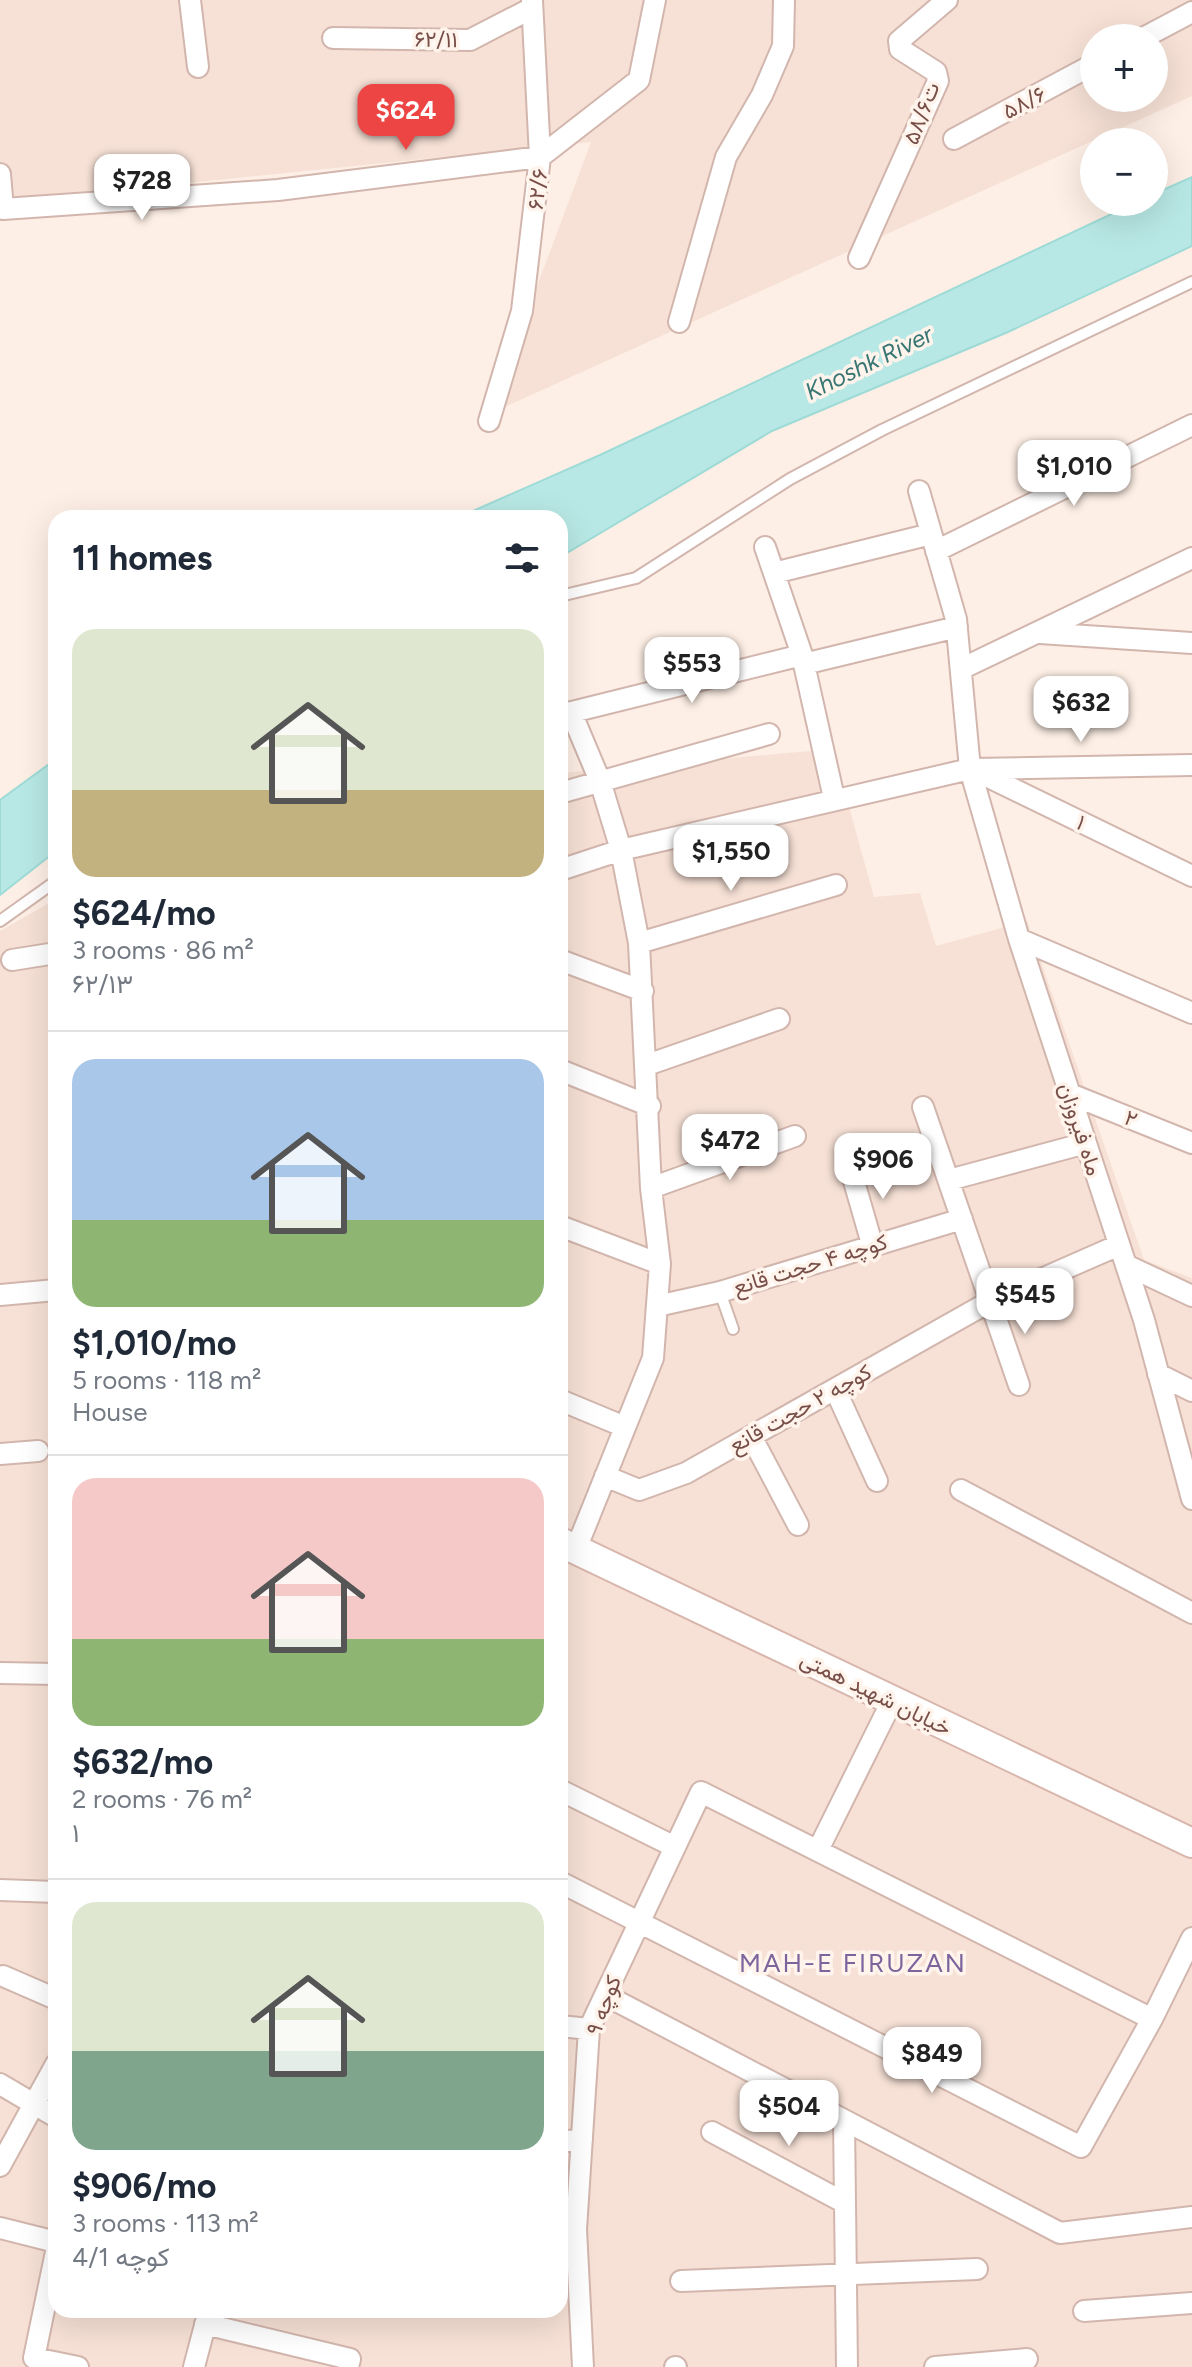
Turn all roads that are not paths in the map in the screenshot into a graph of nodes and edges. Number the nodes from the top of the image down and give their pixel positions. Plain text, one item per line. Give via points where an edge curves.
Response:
1 (190, 0) edge
2 (655, 0) edge
3 (784, 0) edge
4 (947, 0) edge
5 (532, 4) edge
6 (1192, 12) edge
7 (1168, 25) edge
8 (333, 38) dead end
9 (198, 67) dead end
10 (1080, 72) edge
11 (954, 139) dead end
12 (540, 157) junction
13 (0, 174) edge
14 (859, 258) dead end
15 (1192, 282) edge
16 (679, 322) dead end
17 (489, 421) dead end
18 (1192, 425) edge
19 (919, 491) dead end
20 (934, 542) junction
21 (765, 547) dead end
22 (1192, 558) edge
23 (774, 573) junction
24 (568, 594) edge
25 (957, 627) junction
26 (1037, 632) junction
27 (1192, 643) edge
28 (803, 660) junction
29 (961, 669) junction
30 (568, 712) edge
31 (568, 719) edge
32 (769, 734) dead end
33 (1192, 765) edge
34 (970, 769) junction
35 (600, 781) junction
36 (568, 791) edge
37 (834, 798) junction
38 (621, 850) junction
39 (568, 867) edge
40 (1192, 876) edge
41 (836, 885) dead end
42 (48, 887) edge
43 (0, 921) edge
44 (1019, 939) junction
45 (639, 943) junction
46 (48, 954) edge
47 (12, 960) dead end
48 (568, 963) edge
49 (643, 991) junction
50 (1192, 1013) edge
51 (779, 1019) dead end
52 (647, 1065) junction
53 (568, 1073) edge
54 (1070, 1094) junction
55 (650, 1106) junction
56 (923, 1107) dead end
57 (795, 1136) dead end
58 (1086, 1143) junction
59 (1192, 1143) edge
60 (851, 1171) dead end
61 (949, 1180) junction
62 (651, 1188) junction
63 (962, 1219) junction
64 (568, 1229) edge
65 (872, 1244) junction
66 (1122, 1255) junction
67 (660, 1264) junction
68 (48, 1291) edge
69 (720, 1292) junction
70 (0, 1295) edge
71 (1192, 1296) edge
72 (989, 1302) junction
73 (657, 1306) junction
74 (733, 1329) dead end
75 (1158, 1374) junction
76 (1019, 1385) dead end
77 (835, 1389) junction
78 (1192, 1391) edge
79 (568, 1403) edge
80 (625, 1427) junction
81 (751, 1436) junction
82 (38, 1451) dead end
83 (0, 1454) edge
84 (1188, 1468) edge
85 (605, 1476) junction
86 (877, 1481) dead end
87 (961, 1490) dead end
88 (1192, 1499) edge
89 (798, 1525) dead end
90 (568, 1545) edge
91 (1192, 1613) edge
92 (0, 1673) edge
93 (48, 1674) edge
94 (892, 1701) junction
95 (568, 1794) edge
96 (1192, 1843) edge
97 (675, 1847) junction
98 (818, 1850) junction
99 (568, 1886) edge
100 (0, 1890) edge
101 (48, 1892) edge
102 (640, 1921) junction
103 (1192, 1938) edge
104 (3, 1976) dead end
105 (605, 1995) junction
106 (48, 1996) edge
107 (1152, 2019) junction
108 (568, 2027) edge
109 (589, 2029) junction
110 (48, 2078) edge
111 (0, 2084) edge
112 (34, 2102) junction
113 (48, 2112) edge
114 (844, 2120) junction
115 (712, 2132) dead end
116 (582, 2140) junction
117 (568, 2141) edge
118 (0, 2166) edge
119 (845, 2203) junction
120 (1192, 2217) edge
121 (0, 2228) edge
122 (48, 2240) edge
123 (977, 2269) dead end
124 (846, 2274) junction
125 (569, 2276) edge
126 (681, 2281) dead end
127 (48, 2291) edge
128 (1192, 2303) edge
129 (1084, 2311) dead end
130 (207, 2318) edge
131 (210, 2318) edge
132 (1027, 2359) dead end
133 (78, 2367) edge
134 (194, 2367) edge
135 (348, 2367) edge
136 (583, 2367) edge
137 (847, 2367) edge
138 (935, 2367) edge

1 - 9 street
2 - 12 street, ۶۲/۶ via 639,80
3 - 16 street via 783,46 726,157
4 - 14 street, ۵۸/۶ت via 899,41 900,49 936,72 938,81
5 - 8 street, ۶۲/۱۱ via 470,40
5 - 12 street
6 - 7 street
10 - 11 street, ۵۸/۶
12 - 13 street via 278,190 3,209
12 - 17 street, ۶۲/۶ via 522,311
15 - 24 lane via 842,451 636,578
18 - 20 street
19 - 20 street, ماه فیروزان
20 - 23 street
20 - 25 street, ماه فیروزان
21 - 23 street
22 - 26 street
23 - 28 street
25 - 28 street
25 - 29 street, ماه فیروزان
26 - 27 street
26 - 29 street
28 - 30 street
28 - 37 street
29 - 34 street, ماه فیروزان
31 - 35 street
32 - 35 street
33 - 34 street
34 - 37 street
34 - 40 street, ۱
34 - 44 street, ماه فیروزان
35 - 36 street
35 - 38 street
37 - 38 street
38 - 39 street
38 - 45 street
41 - 45 street
42 - 43 lane
44 - 50 street
44 - 54 street, ماه فیروزان
45 - 49 street
46 - 47 street
48 - 49 street
49 - 52 street
51 - 52 street
52 - 55 street
53 - 55 street
54 - 58 street, ماه فیروزان
54 - 59 street, ۲
55 - 62 street
56 - 61 street
57 - 62 street
58 - 61 street
58 - 66 street, ماه فیروزان
60 - 65 street
61 - 63 street
62 - 67 street
63 - 65 street, کوچه ۴ حجت قانع
63 - 72 street
64 - 67 street
65 - 69 street, کوچه ۴ حجت قانع
66 - 71 street
66 - 72 street, کوچه ۲ حجت قانع
66 - 75 street, ماه فیروزان
67 - 73 street
68 - 70 street
69 - 73 street, کوچه ۴ حجت قانع
69 - 74 lane
72 - 76 street
72 - 77 street, کوچه ۲ حجت قانع
73 - 80 street via 653,1358
75 - 78 street
75 - 84 street, ماه فیروزان
77 - 81 street, کوچه ۲ حجت قانع
77 - 86 street
79 - 80 street
80 - 85 street
81 - 85 street, کوچه ۲ حجت قانع via 686,1473 639,1490
81 - 89 street
82 - 83 street
84 - 88 street, ماه فیروزان
85 - 90 street
87 - 91 street
90 - 94 street, خیابان شهید همتی
92 - 93 street
94 - 96 street, خیابان شهید همتی
94 - 98 street
95 - 97 street
97 - 98 street, کوچه ۹ via 701,1792
97 - 102 street, کوچه ۹
98 - 107 street, کوچه ۹
99 - 102 street
100 - 101 street
102 - 105 street, کوچه ۹
102 - 107 street via 1081,2147
103 - 107 street
104 - 106 street
105 - 109 street, کوچه ۹
105 - 114 street
108 - 109 street
109 - 116 street, کوچه ۹
110 - 112 street
111 - 112 street
112 - 113 street
112 - 118 street
114 - 119 street
114 - 120 street via 1060,2233
115 - 119 street
116 - 117 street
116 - 125 street, کوچه ۹
119 - 124 street
121 - 122 street
123 - 124 street
124 - 126 street
124 - 137 street
125 - 136 street, کوچه ۹
127 - 133 street via 34,2358
128 - 129 street
130 - 134 street
131 - 135 street via 350,2359
132 - 138 street

